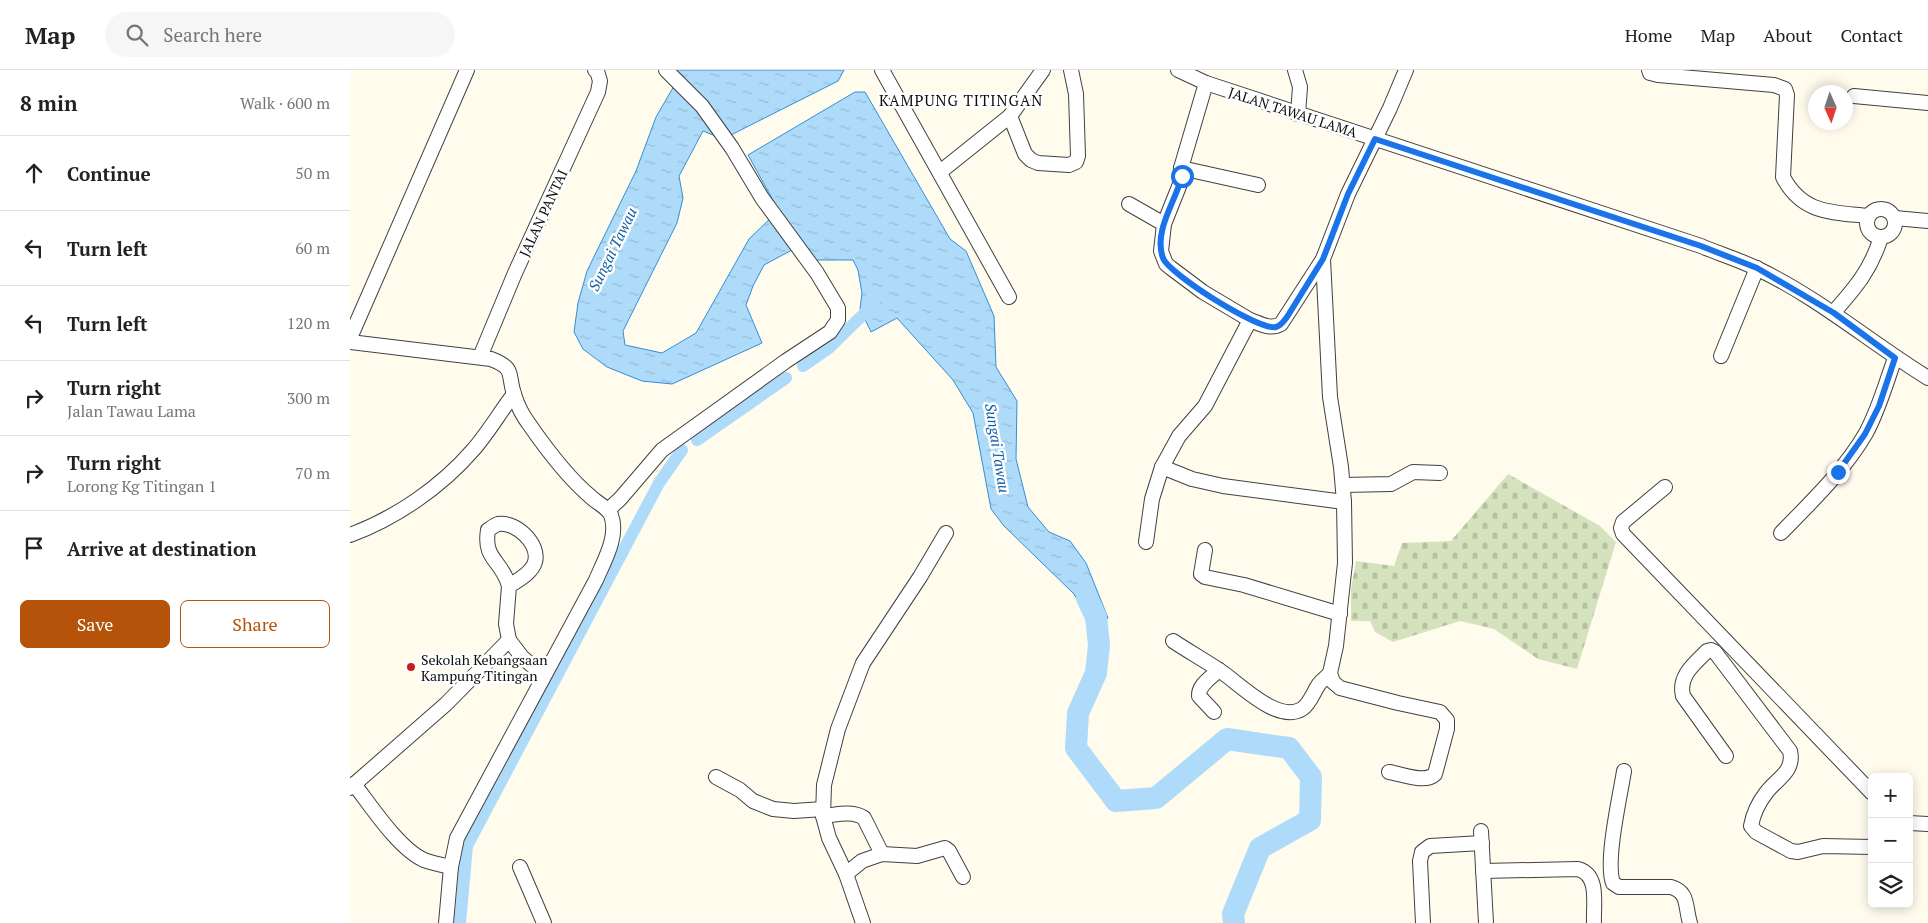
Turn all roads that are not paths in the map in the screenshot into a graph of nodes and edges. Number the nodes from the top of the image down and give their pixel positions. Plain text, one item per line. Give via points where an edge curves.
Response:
1 (467, 70) edge
2 (595, 70) edge
3 (666, 70) edge
4 (882, 70) edge
5 (1043, 70) edge
6 (1071, 70) edge
7 (1178, 70) edge
8 (1295, 70) edge
9 (1406, 70) edge
10 (1648, 70) edge
11 (1206, 84) junction
12 (1854, 96) dead end
13 (1928, 103) edge
14 (1298, 114) junction
15 (1010, 116) junction
16 (1375, 139) junction
17 (1181, 168) junction
18 (940, 172) junction
19 (1258, 185) dead end
20 (1129, 204) dead end
21 (1868, 216) junction
22 (1895, 218) junction
23 (1928, 221) edge
24 (1164, 224) junction
25 (1881, 237) junction
26 (1323, 259) junction
27 (1757, 268) junction
28 (1009, 297) dead end
29 (1834, 313) junction
30 (1250, 320) junction
31 (350, 340) edge
32 (1721, 356) dead end
33 (480, 357) junction
34 (1895, 358) junction
35 (1928, 378) edge
36 (514, 394) junction
37 (1162, 467) junction
38 (1440, 473) dead end
39 (1343, 485) junction
40 (1665, 487) dead end
41 (1344, 502) junction
42 (608, 510) junction
43 (946, 532) dead end
44 (1781, 533) dead end
45 (350, 535) edge
46 (1146, 542) dead end
47 (1205, 550) dead end
48 (509, 586) dead end
49 (1340, 614) junction
50 (509, 640) junction
51 (1173, 641) dead end
52 (1219, 670) junction
53 (1330, 673) junction
54 (543, 675) junction
55 (1214, 712) dead end
56 (1726, 756) dead end
57 (1624, 771) dead end
58 (1389, 772) dead end
59 (716, 777) dead end
60 (352, 786) edge
61 (1868, 789) edge
62 (823, 812) junction
63 (1868, 847) edge
64 (882, 854) junction
65 (451, 867) junction
66 (520, 867) dead end
67 (1483, 871) junction
68 (846, 874) junction
69 (962, 877) dead end
70 (446, 923) edge
71 (544, 923) edge
72 (864, 923) edge
73 (1423, 923) edge
74 (1486, 923) edge
75 (1594, 923) edge
76 (1690, 923) edge

1 - 31 street
2 - 33 street, JALAN PANTAI via 600,81 598,92
3 - 42 street via 702,106 732,148 762,198 817,273 838,308 838,320 830,332 662,450
4 - 18 street
5 - 15 street
6 - 15 street via 1076,94 1076,162 1038,163 1031,160 1025,154
7 - 11 street, JALAN TAWAU LAMA
8 - 14 street via 1300,88
9 - 16 street
10 - 21 street via 1658,75 1785,89 1783,177 1789,190 1815,209
11 - 14 street, JALAN TAWAU LAMA
11 - 17 street
12 - 13 street
14 - 16 street, JALAN TAWAU LAMA
15 - 18 street
16 - 26 street via 1348,194
16 - 27 street, JALAN TAWAU LAMA via 1701,246
17 - 19 street
17 - 24 street via 1180,184
18 - 28 street
20 - 24 street
21 - 22 street via 1880,209 1889,211
21 - 25 street via 1869,230
22 - 23 street
22 - 25 street via 1893,231
24 - 30 street via 1161,251 1166,264
25 - 29 street via 1866,275
26 - 30 street via 1281,324 1266,327
26 - 39 street via 1330,397
27 - 29 street, JALAN TAWAU LAMA
27 - 32 street
29 - 34 street, JALAN TAWAU LAMA
30 - 37 street via 1205,406 1179,436
31 - 33 street
33 - 36 street via 503,363 510,371
34 - 35 street, JALAN TAWAU LAMA
34 - 44 street via 1879,406 1865,434 1838,472
36 - 42 street via 528,423 569,477
36 - 45 street via 474,450 444,479 407,506
37 - 41 street via 1222,486
37 - 46 street via 1152,499
38 - 39 street via 1413,472 1391,484
39 - 41 street
40 - 61 street via 1623,522 1623,534
41 - 49 street via 1345,563
42 - 54 street via 611,546 596,580
43 - 62 street via 863,663 829,761
47 - 49 street via 1201,574 1205,577 1244,585
48 - 50 street via 506,624
49 - 53 street
50 - 54 street via 522,657
50 - 60 street via 446,704
51 - 52 street
52 - 53 street via 1266,705 1296,712 1304,708 1320,682
52 - 55 street via 1199,692
53 - 58 street via 1340,688 1440,712 1447,720 1435,774 1431,778
54 - 65 street via 457,838
56 - 63 street via 1683,696 1681,688 1687,671 1711,650 1790,751 1792,759 1789,768 1766,793 1751,826 1791,851 1823,846
57 - 76 street via 1610,877 1619,887 1671,886 1679,889 1684,895
59 - 62 street via 773,809
60 - 65 street via 409,850 423,860
62 - 64 street via 852,813 864,818
62 - 68 street via 829,838
64 - 68 street via 862,862
64 - 69 street via 916,856 945,848
65 - 70 street
66 - 71 street
67 - 73 street via 1482,837 1430,846 1422,852
67 - 74 street
67 - 75 street via 1583,870 1593,884
68 - 72 street

